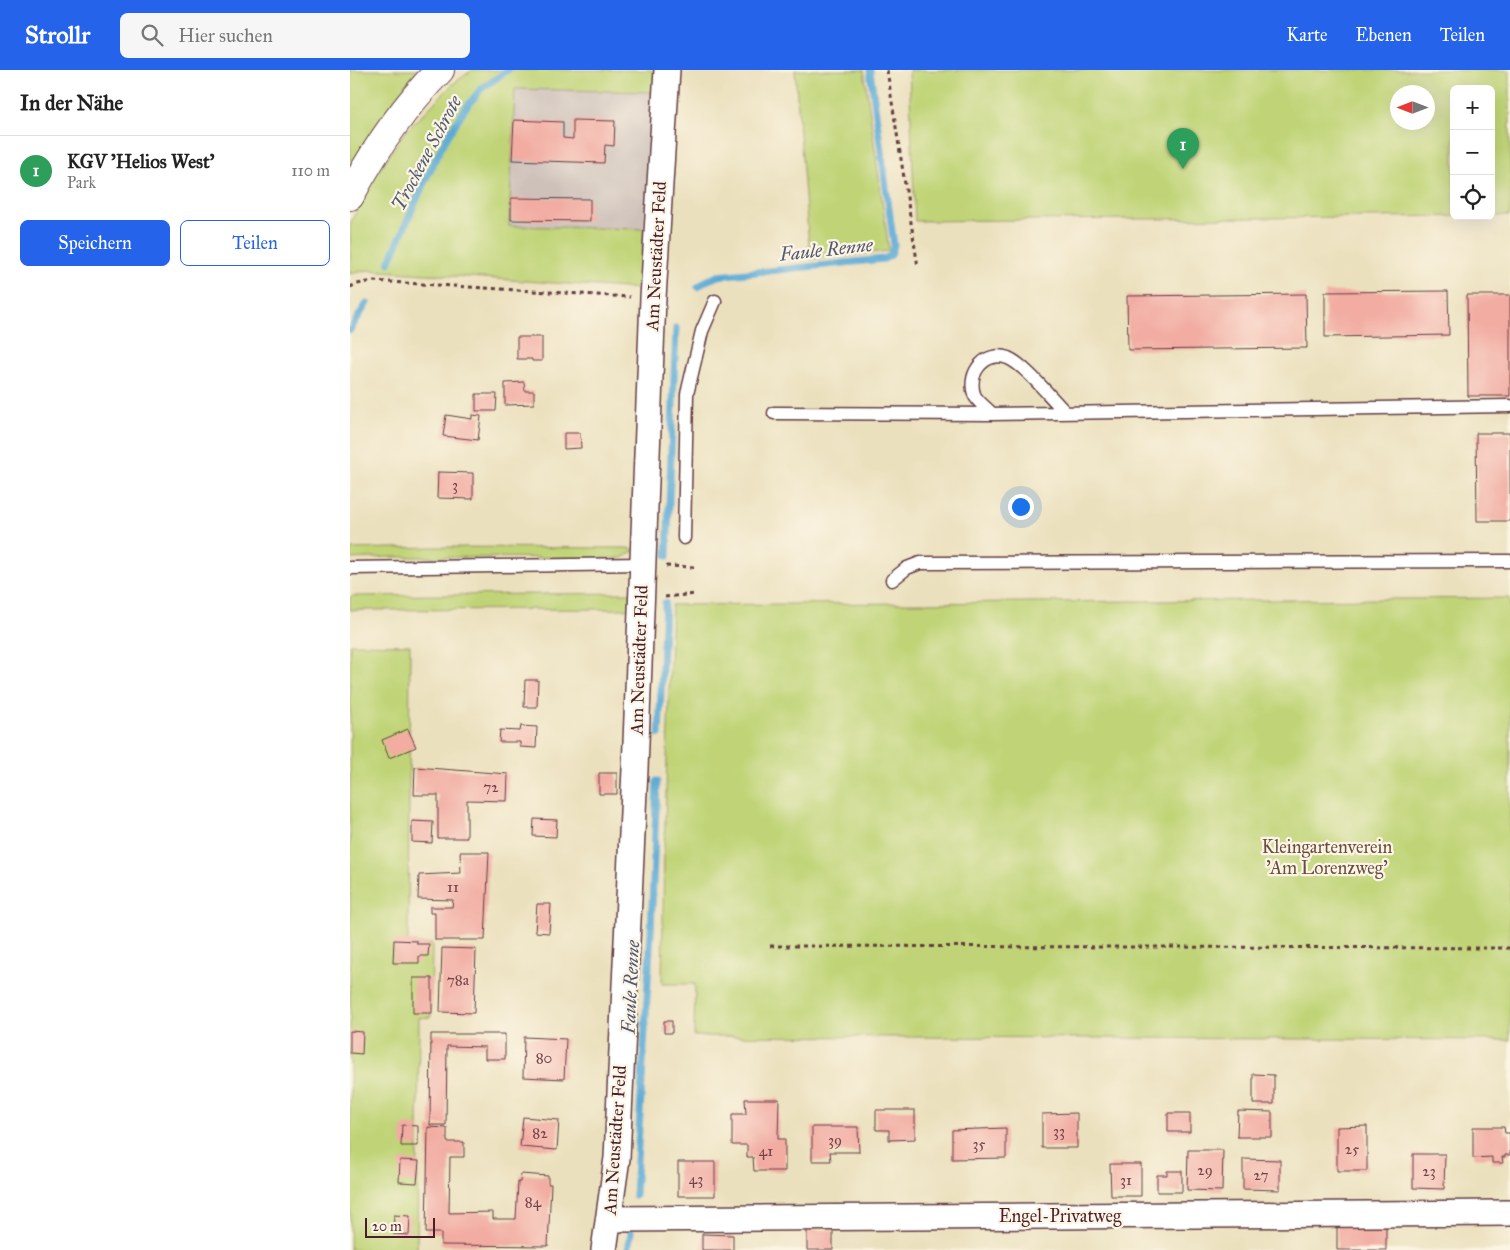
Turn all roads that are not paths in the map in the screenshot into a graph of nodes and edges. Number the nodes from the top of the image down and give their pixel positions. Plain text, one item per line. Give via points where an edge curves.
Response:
1 (440, 70) edge
2 (667, 70) edge
3 (350, 196) edge
4 (715, 301) dead end
5 (1510, 406) edge
6 (1064, 412) junction
7 (774, 413) dead end
8 (992, 414) junction
9 (684, 538) dead end
10 (1510, 561) edge
11 (643, 564) junction
12 (350, 568) edge
13 (892, 580) dead end
14 (1510, 1213) edge
15 (610, 1219) junction
16 (604, 1250) edge

1 - 3 highway via 391,127
2 - 11 street, Am Neustädter Feld via 653,298
4 - 9 lane via 702,331 687,394
5 - 6 lane
6 - 8 lane
6 - 8 lane via 1018,364 1007,358 992,358 978,365 972,378 974,395
7 - 8 lane
10 - 13 lane via 920,563
11 - 12 lane
11 - 15 street, Am Neustädter Feld via 617,1158
14 - 15 street, Engel-Privatweg
15 - 16 street, Am Neustädter Feld

